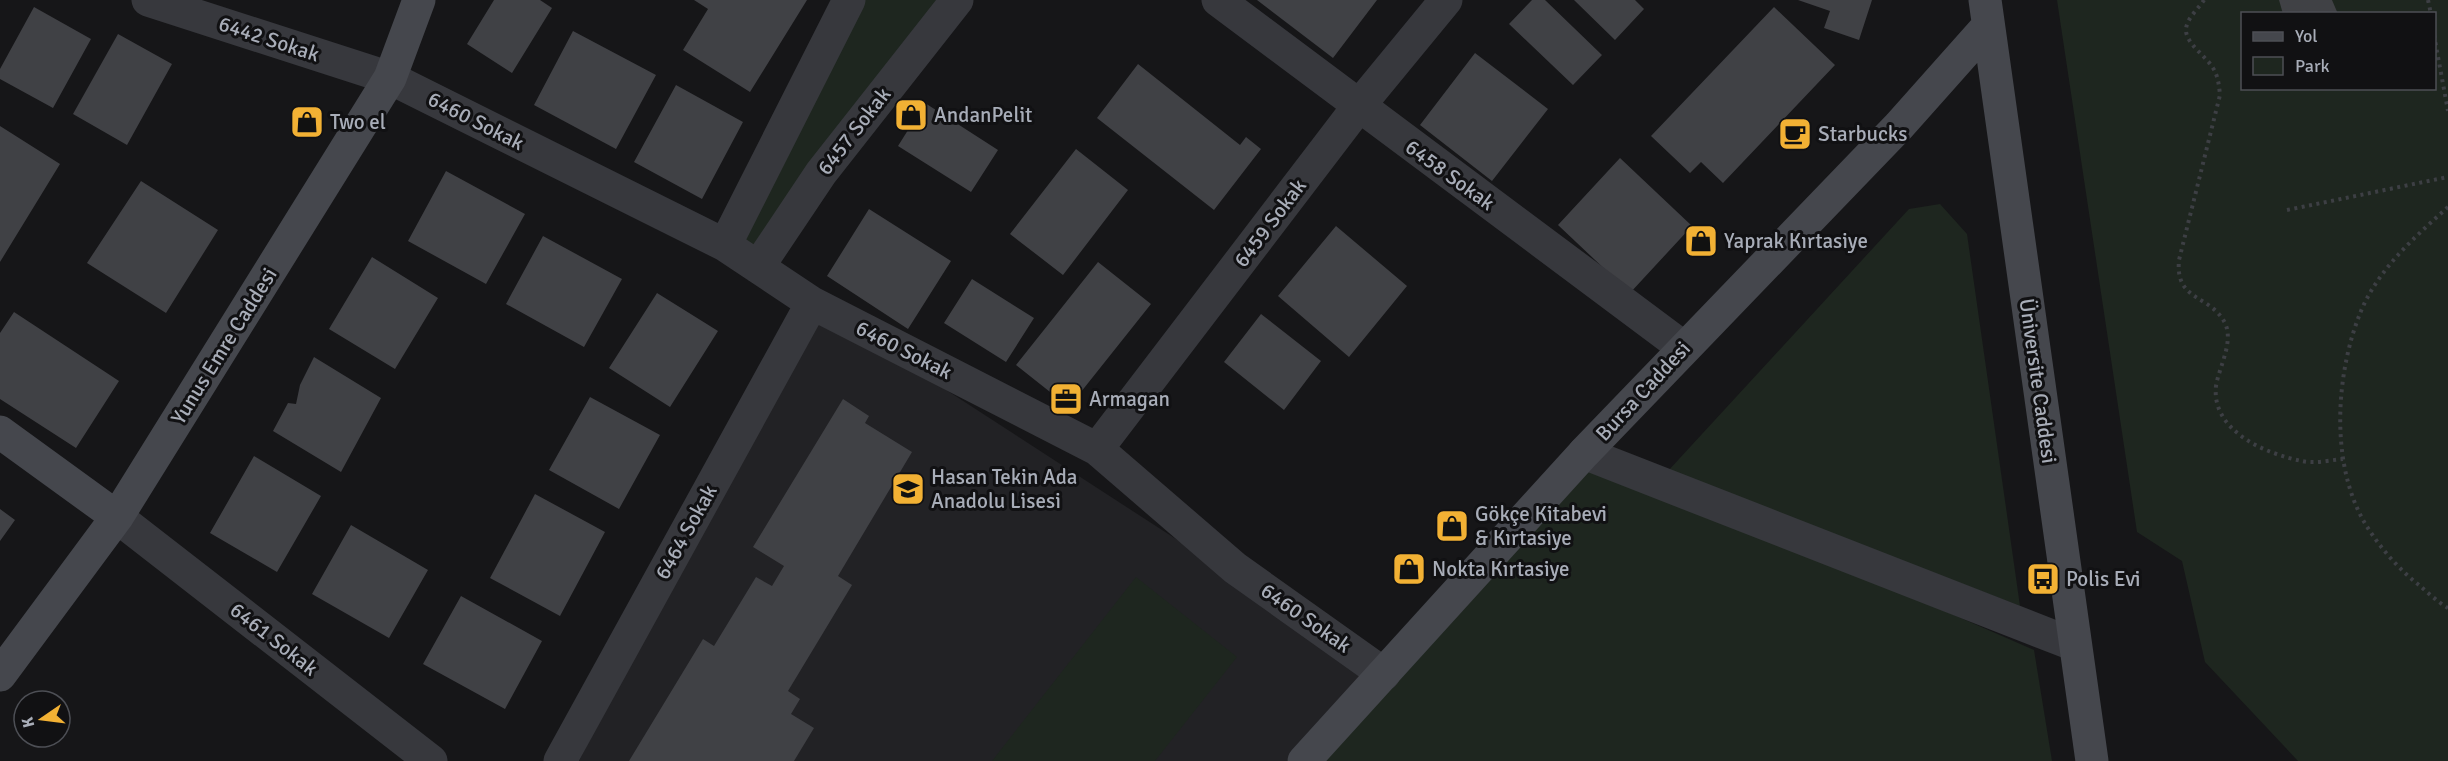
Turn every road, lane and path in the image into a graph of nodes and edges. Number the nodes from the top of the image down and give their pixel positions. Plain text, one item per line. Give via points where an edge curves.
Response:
1 (147, 0) edge
2 (419, 0) edge
3 (849, 0) edge
4 (957, 0) edge
5 (1218, 0) edge
6 (1446, 0) edge
7 (2204, 0) edge
8 (1986, 13) edge
9 (2436, 46) edge
10 (390, 78) junction
11 (1358, 106) junction
12 (2448, 111) edge
13 (2448, 177) edge
14 (2448, 207) edge
15 (2287, 210) dead end
16 (724, 245) junction
17 (758, 267) junction
18 (812, 303) junction
19 (1684, 348) junction
20 (0, 432) edge
21 (1097, 449) junction
22 (1584, 453) junction
23 (2343, 459) junction
24 (117, 517) junction
25 (2448, 608) edge
26 (2075, 645) junction
27 (1384, 674) junction
28 (0, 675) edge
29 (2092, 760) edge
30 (431, 761) edge
31 (560, 761) edge
32 (1304, 761) edge

1 - 10 street, 6442 Sokak
2 - 10 main road, Yunus Emre Caddesi
3 - 16 street
4 - 17 street, 6457 Sokak via 821,172
5 - 11 street, 6458 Sokak
6 - 11 street, 6459 Sokak
7 - 23 path via 2186,28 2189,38 2213,68 2220,95 2179,260 2182,285 2224,323 2226,346 2216,388 2223,419 2233,430 2248,443 2303,461
8 - 19 main road, Bursa Caddesi via 1899,126
8 - 26 main road, Üniversite Caddesi
9 - 12 path
10 - 16 street, 6460 Sokak
10 - 24 main road, Yunus Emre Caddesi
11 - 19 street, 6458 Sokak
11 - 21 street, 6459 Sokak
13 - 15 path
14 - 23 path via 2400,252 2362,310 2349,348 2343,384
16 - 17 street, 6460 Sokak
17 - 18 street, 6460 Sokak
18 - 21 street, 6460 Sokak
18 - 31 street, 6464 Sokak
19 - 22 main road, Bursa Caddesi
20 - 24 main road
21 - 27 street, 6460 Sokak via 1235,568
22 - 26 street
22 - 27 main road, Bursa Caddesi
23 - 25 path via 2363,519 2386,553
24 - 28 main road, Yunus Emre Caddesi
24 - 30 street, 6461 Sokak
26 - 29 main road, Üniversite Caddesi
27 - 32 main road, Bursa Caddesi

